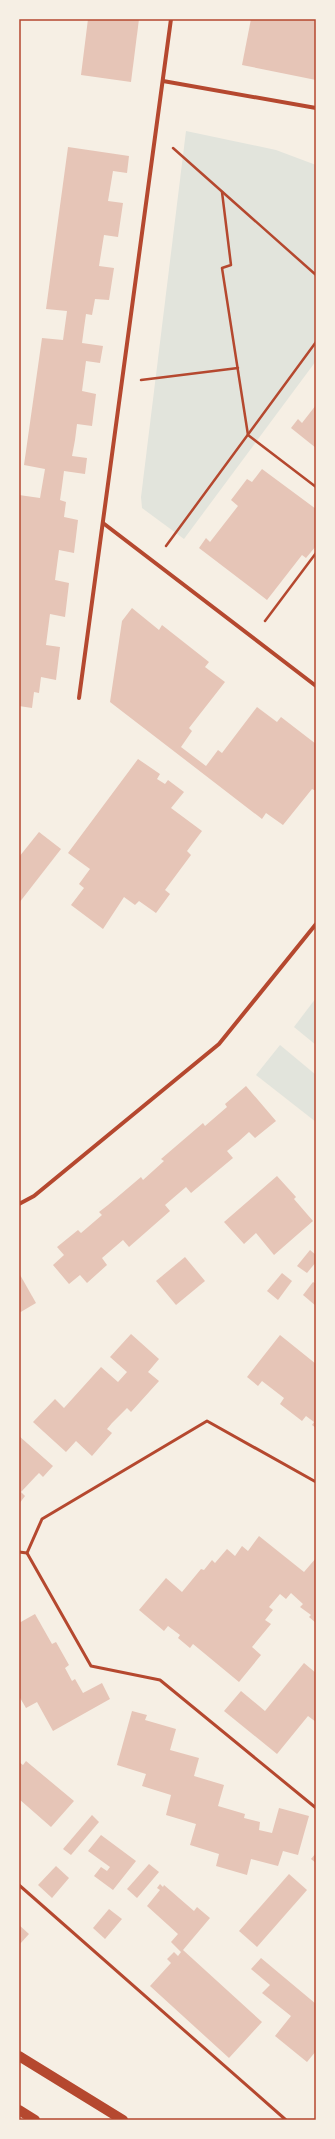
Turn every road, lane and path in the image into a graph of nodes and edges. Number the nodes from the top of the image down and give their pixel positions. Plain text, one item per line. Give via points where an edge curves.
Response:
1 (171, 19) edge
2 (163, 81) junction
3 (316, 108) edge
4 (156, 133) junction
5 (222, 192) junction
6 (316, 275) edge
7 (316, 342) edge
8 (238, 368) junction
9 (122, 382) junction
10 (248, 435) junction
11 (316, 487) edge
12 (103, 524) junction
13 (316, 553) edge
14 (154, 562) junction
15 (252, 638) junction
16 (316, 686) edge
17 (79, 698) dead end
18 (316, 924) edge
19 (19, 1204) edge
20 (316, 1482) edge
21 (19, 1552) edge
22 (27, 1553) junction
23 (316, 1808) edge
24 (19, 1885) edge
25 (19, 2056) edge
26 (19, 2110) edge
27 (35, 2120) edge
28 (124, 2120) edge
29 (286, 2120) edge

1 - 2 street
2 - 3 street
2 - 4 street
4 - 5 path
4 - 9 street
5 - 6 path
5 - 8 path via 231,265 222,268
7 - 10 path
8 - 9 path
8 - 10 path
9 - 12 street
10 - 11 path
10 - 14 path
12 - 14 street
12 - 17 street
13 - 15 path
14 - 15 street
15 - 16 street
18 - 19 street via 219,1044 34,1196
20 - 22 lane via 207,1421 42,1519
21 - 22 lane
22 - 23 lane via 91,1666 160,1680
24 - 29 lane
25 - 28 main road
26 - 27 main road

